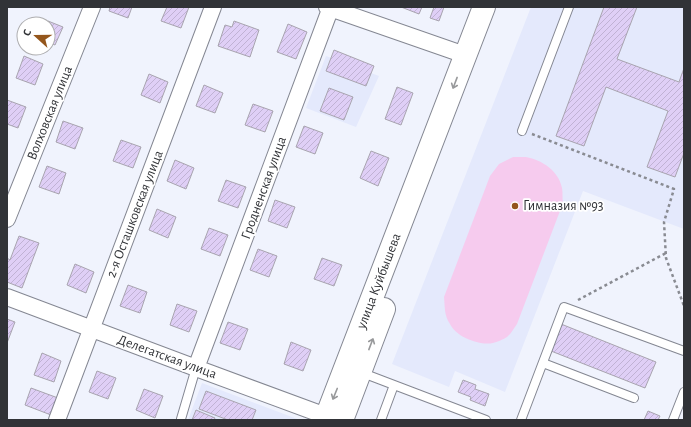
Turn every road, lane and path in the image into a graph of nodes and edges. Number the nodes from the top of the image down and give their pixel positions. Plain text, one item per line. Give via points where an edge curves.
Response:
1 (92, 7) edge
2 (213, 7) edge
3 (484, 7) edge
4 (500, 7) edge
5 (569, 7) edge
6 (330, 8) edge
7 (472, 58) junction
8 (522, 131) joint
9 (7, 218) edge
10 (666, 253) junction
11 (7, 297) edge
12 (684, 306) edge
13 (564, 307) junction
14 (92, 329) junction
15 (684, 350) edge
16 (543, 363) junction
17 (196, 368) junction
18 (360, 372) junction
19 (394, 385) junction
20 (684, 392) edge
21 (634, 398) dead end
22 (682, 403) edge
23 (181, 419) dead end
24 (333, 419) edge
25 (57, 420) edge
26 (381, 420) edge
27 (486, 420) edge
28 (521, 420) edge
29 (673, 420) edge

1 - 9 street, Волховская улица
2 - 14 street, 2-я Осташковская улица
3 - 7 main road, улица Куйбышева
4 - 7 main road, улица Куйбышева
5 - 8 lane
6 - 7 street
6 - 17 street, Гродненская улица
18 -> 7 main road, улица Куйбышева
7 -> 24 main road, улица Куйбышева
8 - 10 path via 674,189 664,222
10 - 12 path
10 - 13 path
11 - 14 street, Делегатская улица
13 - 15 lane
13 - 16 lane
14 - 17 street, Делегатская улица
14 - 25 street, 2-я Осташковская улица
16 - 21 lane
16 - 28 lane
17 - 23 lane
17 - 24 street, Делегатская улица
18 - 19 lane
18 - 24 main road, улица Куйбышева
19 - 26 lane
19 - 27 lane
20 - 22 lane
22 - 29 lane

